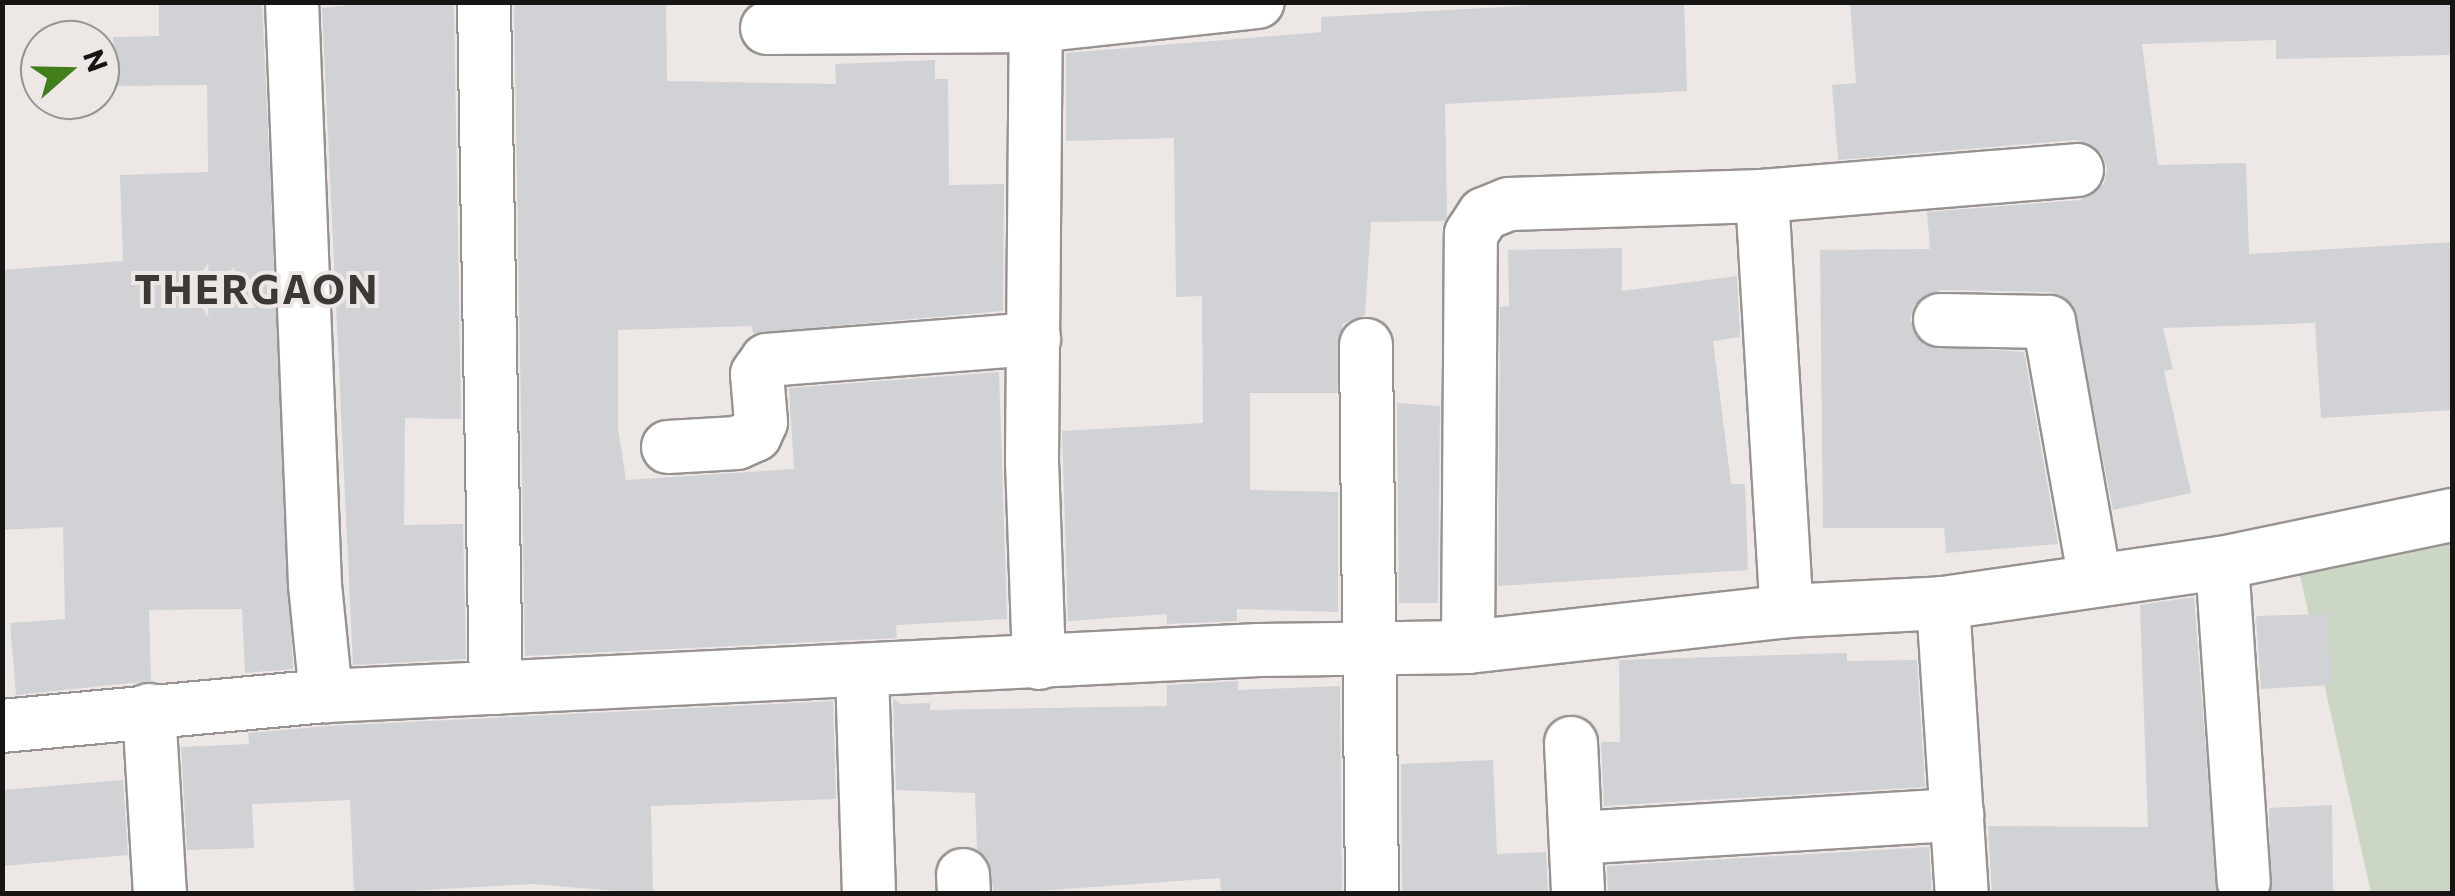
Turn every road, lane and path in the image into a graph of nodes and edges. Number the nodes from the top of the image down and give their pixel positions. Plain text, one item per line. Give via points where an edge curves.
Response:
1 (292, 2) edge
2 (484, 2) edge
3 (1258, 2) edge
4 (1036, 14) edge
5 (767, 28) dead end
6 (2077, 170) dead end
7 (1762, 196) junction
8 (1940, 320) dead end
9 (1034, 339) junction
10 (1366, 345) dead end
11 (668, 447) dead end
12 (2452, 514) edge
13 (2222, 563) junction
14 (2094, 579) junction
15 (1943, 603) junction
16 (1787, 611) junction
17 (1468, 647) junction
18 (1366, 652) junction
19 (1039, 662) junction
20 (862, 672) junction
21 (496, 688) junction
22 (326, 696) junction
23 (150, 710) junction
24 (2, 726) edge
25 (1571, 743) dead end
26 (1957, 816) junction
27 (1576, 838) junction
28 (2244, 882) dead end
29 (160, 894) edge
30 (869, 894) edge
31 (1372, 894) edge
32 (1578, 894) edge
33 (1962, 894) edge

1 - 22 street via 315,585
2 - 21 street
3 - 4 street
4 - 5 street
4 - 9 street
6 - 7 street
7 - 16 street
7 - 17 street via 1508,204 1484,214 1471,234
8 - 14 street via 2049,322
9 - 11 street via 767,360 757,374 761,422 755,434 737,443
9 - 19 street
10 - 18 street
12 - 13 street
13 - 14 street
13 - 28 street
14 - 15 street
15 - 16 street
15 - 26 street
16 - 17 street
17 - 18 street
18 - 19 street
18 - 31 street
19 - 20 street
20 - 21 street
20 - 30 street
21 - 22 street
22 - 23 street
23 - 24 street
23 - 29 street
25 - 27 street
26 - 27 street
26 - 33 street
27 - 32 street

